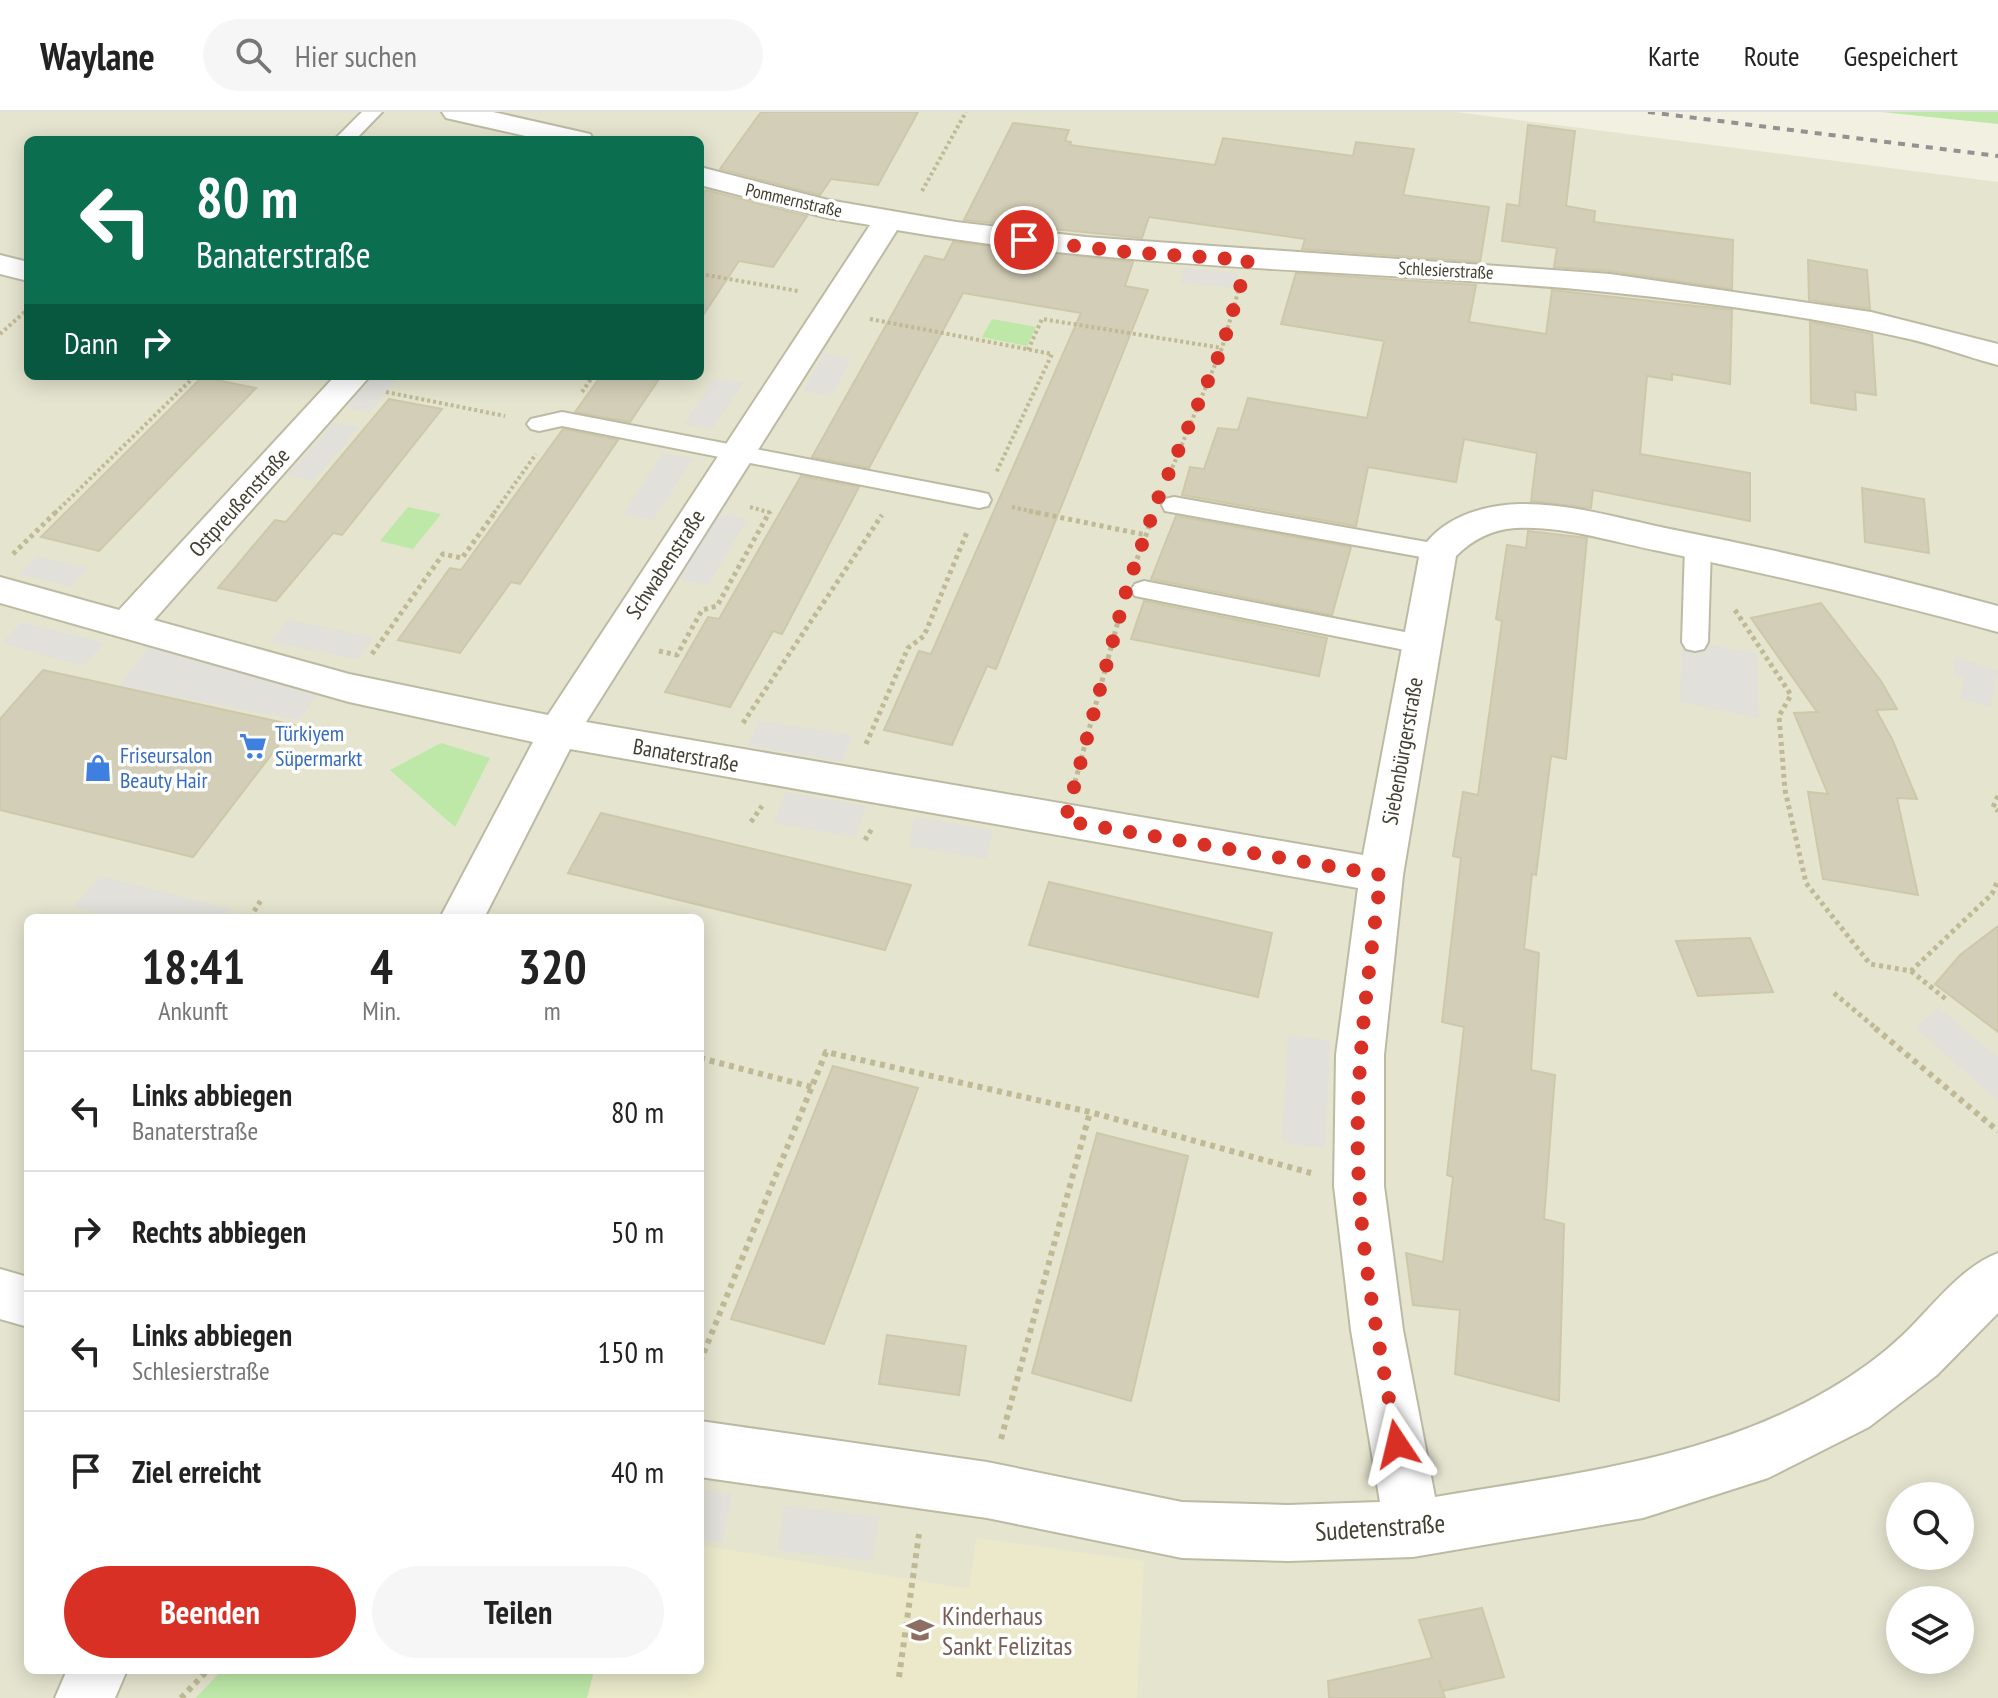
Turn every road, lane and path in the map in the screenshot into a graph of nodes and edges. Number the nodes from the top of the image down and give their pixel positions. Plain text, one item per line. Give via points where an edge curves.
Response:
1 (373, 112) edge
2 (456, 112) edge
3 (966, 112) edge
4 (348, 136) edge
5 (562, 136) edge
6 (704, 177) edge
7 (896, 222) junction
8 (1248, 260) junction
9 (0, 264) edge
10 (24, 271) edge
11 (704, 275) edge
12 (834, 304) junction
13 (24, 313) edge
14 (0, 334) edge
15 (1222, 348) junction
16 (1028, 350) junction
17 (1998, 355) edge
18 (191, 380) edge
19 (349, 380) edge
20 (555, 421) junction
21 (736, 453) junction
22 (1168, 476) dead end
23 (902, 485) junction
24 (981, 498) junction
25 (707, 499) junction
26 (1174, 505) dead end
27 (1150, 524) dead end
28 (1146, 535) junction
29 (1712, 550) junction
30 (1438, 552) junction
31 (1136, 561) dead end
32 (5, 574) edge
33 (1133, 596) joint
34 (1998, 619) edge
35 (125, 627) junction
36 (615, 642) junction
37 (1695, 642) dead end
38 (1420, 644) junction
39 (349, 688) junction
40 (558, 732) junction
41 (718, 760) junction
42 (848, 784) junction
43 (1998, 796) edge
44 (1998, 811) edge
45 (1065, 821) junction
46 (1381, 875) junction
47 (1998, 880) edge
48 (261, 900) dead end
49 (252, 914) edge
50 (464, 914) edge
51 (1911, 971) junction
52 (1834, 993) dead end
53 (1947, 1000) dead end
54 (704, 1059) edge
55 (812, 1087) junction
56 (1090, 1112) junction
57 (1998, 1131) edge
58 (1359, 1186) junction
59 (1998, 1277) edge
60 (0, 1294) edge
61 (24, 1301) edge
62 (704, 1352) edge
63 (704, 1450) edge
64 (926, 1481) junction
65 (987, 1490) junction
66 (1413, 1529) junction
67 (95, 1674) edge
68 (204, 1674) edge
69 (899, 1677) dead end
70 (85, 1698) edge
71 (181, 1698) edge

1 - 4 lane
2 - 5 street
3 - 7 path
6 - 7 street, Pommernstraße
7 - 8 street, Schlesierstraße via 1127,252
7 - 12 street, Schwabenstraße
8 - 15 path
8 - 17 street, Schlesierstraße via 1545,275 1667,288 1931,335
9 - 10 street
11 - 12 path
12 - 16 path
12 - 21 street, Schwabenstraße
13 - 14 path
15 - 16 path via 1042,319
15 - 22 path
16 - 24 path via 1052,354 998,473 992,474
18 - 32 path
19 - 20 path
19 - 35 street, Ostpreußenstraße
20 - 21 lane
20 - 39 path via 462,558 443,554
21 - 23 lane
21 - 25 street, Schwabenstraße
23 - 24 lane
23 - 41 path
24 - 28 path
24 - 42 path via 924,636 908,648
25 - 36 street, Schwabenstraße
25 - 36 path via 772,511 717,606 702,610 677,655
26 - 30 lane
27 - 28 path
28 - 31 path
29 - 30 street via 1547,518 1503,517 1472,524
29 - 34 street via 1887,588
29 - 37 lane
29 - 51 path via 1725,595 1791,695 1779,716 1785,790 1806,883 1870,964
30 - 38 street, Siebenbürgerstraße
32 - 35 street, Banaterstraße
33 - 38 lane
33 - 45 path
35 - 39 street, Banaterstraße
36 - 40 street, Schwabenstraße
38 - 46 street, Siebenbürgerstraße
39 - 40 street, Banaterstraße
40 - 41 street, Banaterstraße
40 - 50 street, Schwabenstraße
41 - 42 street, Banaterstraße
42 - 45 street, Banaterstraße
43 - 44 path via 1993,807
45 - 46 street, Banaterstraße
46 - 58 street, Siebenbürgerstraße via 1360,1055
47 - 51 path via 1992,894
48 - 49 path
51 - 53 path
52 - 57 path
54 - 55 path
55 - 56 path via 826,1052
55 - 62 path
56 - 58 path
56 - 65 path
58 - 66 street, Siebenbürgerstraße via 1375,1319
59 - 66 street, Sudetenstraße via 1918,1357 1850,1408 1748,1458 1643,1490
60 - 61 street
63 - 64 street, Sudetenstraße
64 - 65 street, Sudetenstraße
64 - 69 path
65 - 66 street, Sudetenstraße via 1182,1530
67 - 70 street
68 - 71 path

